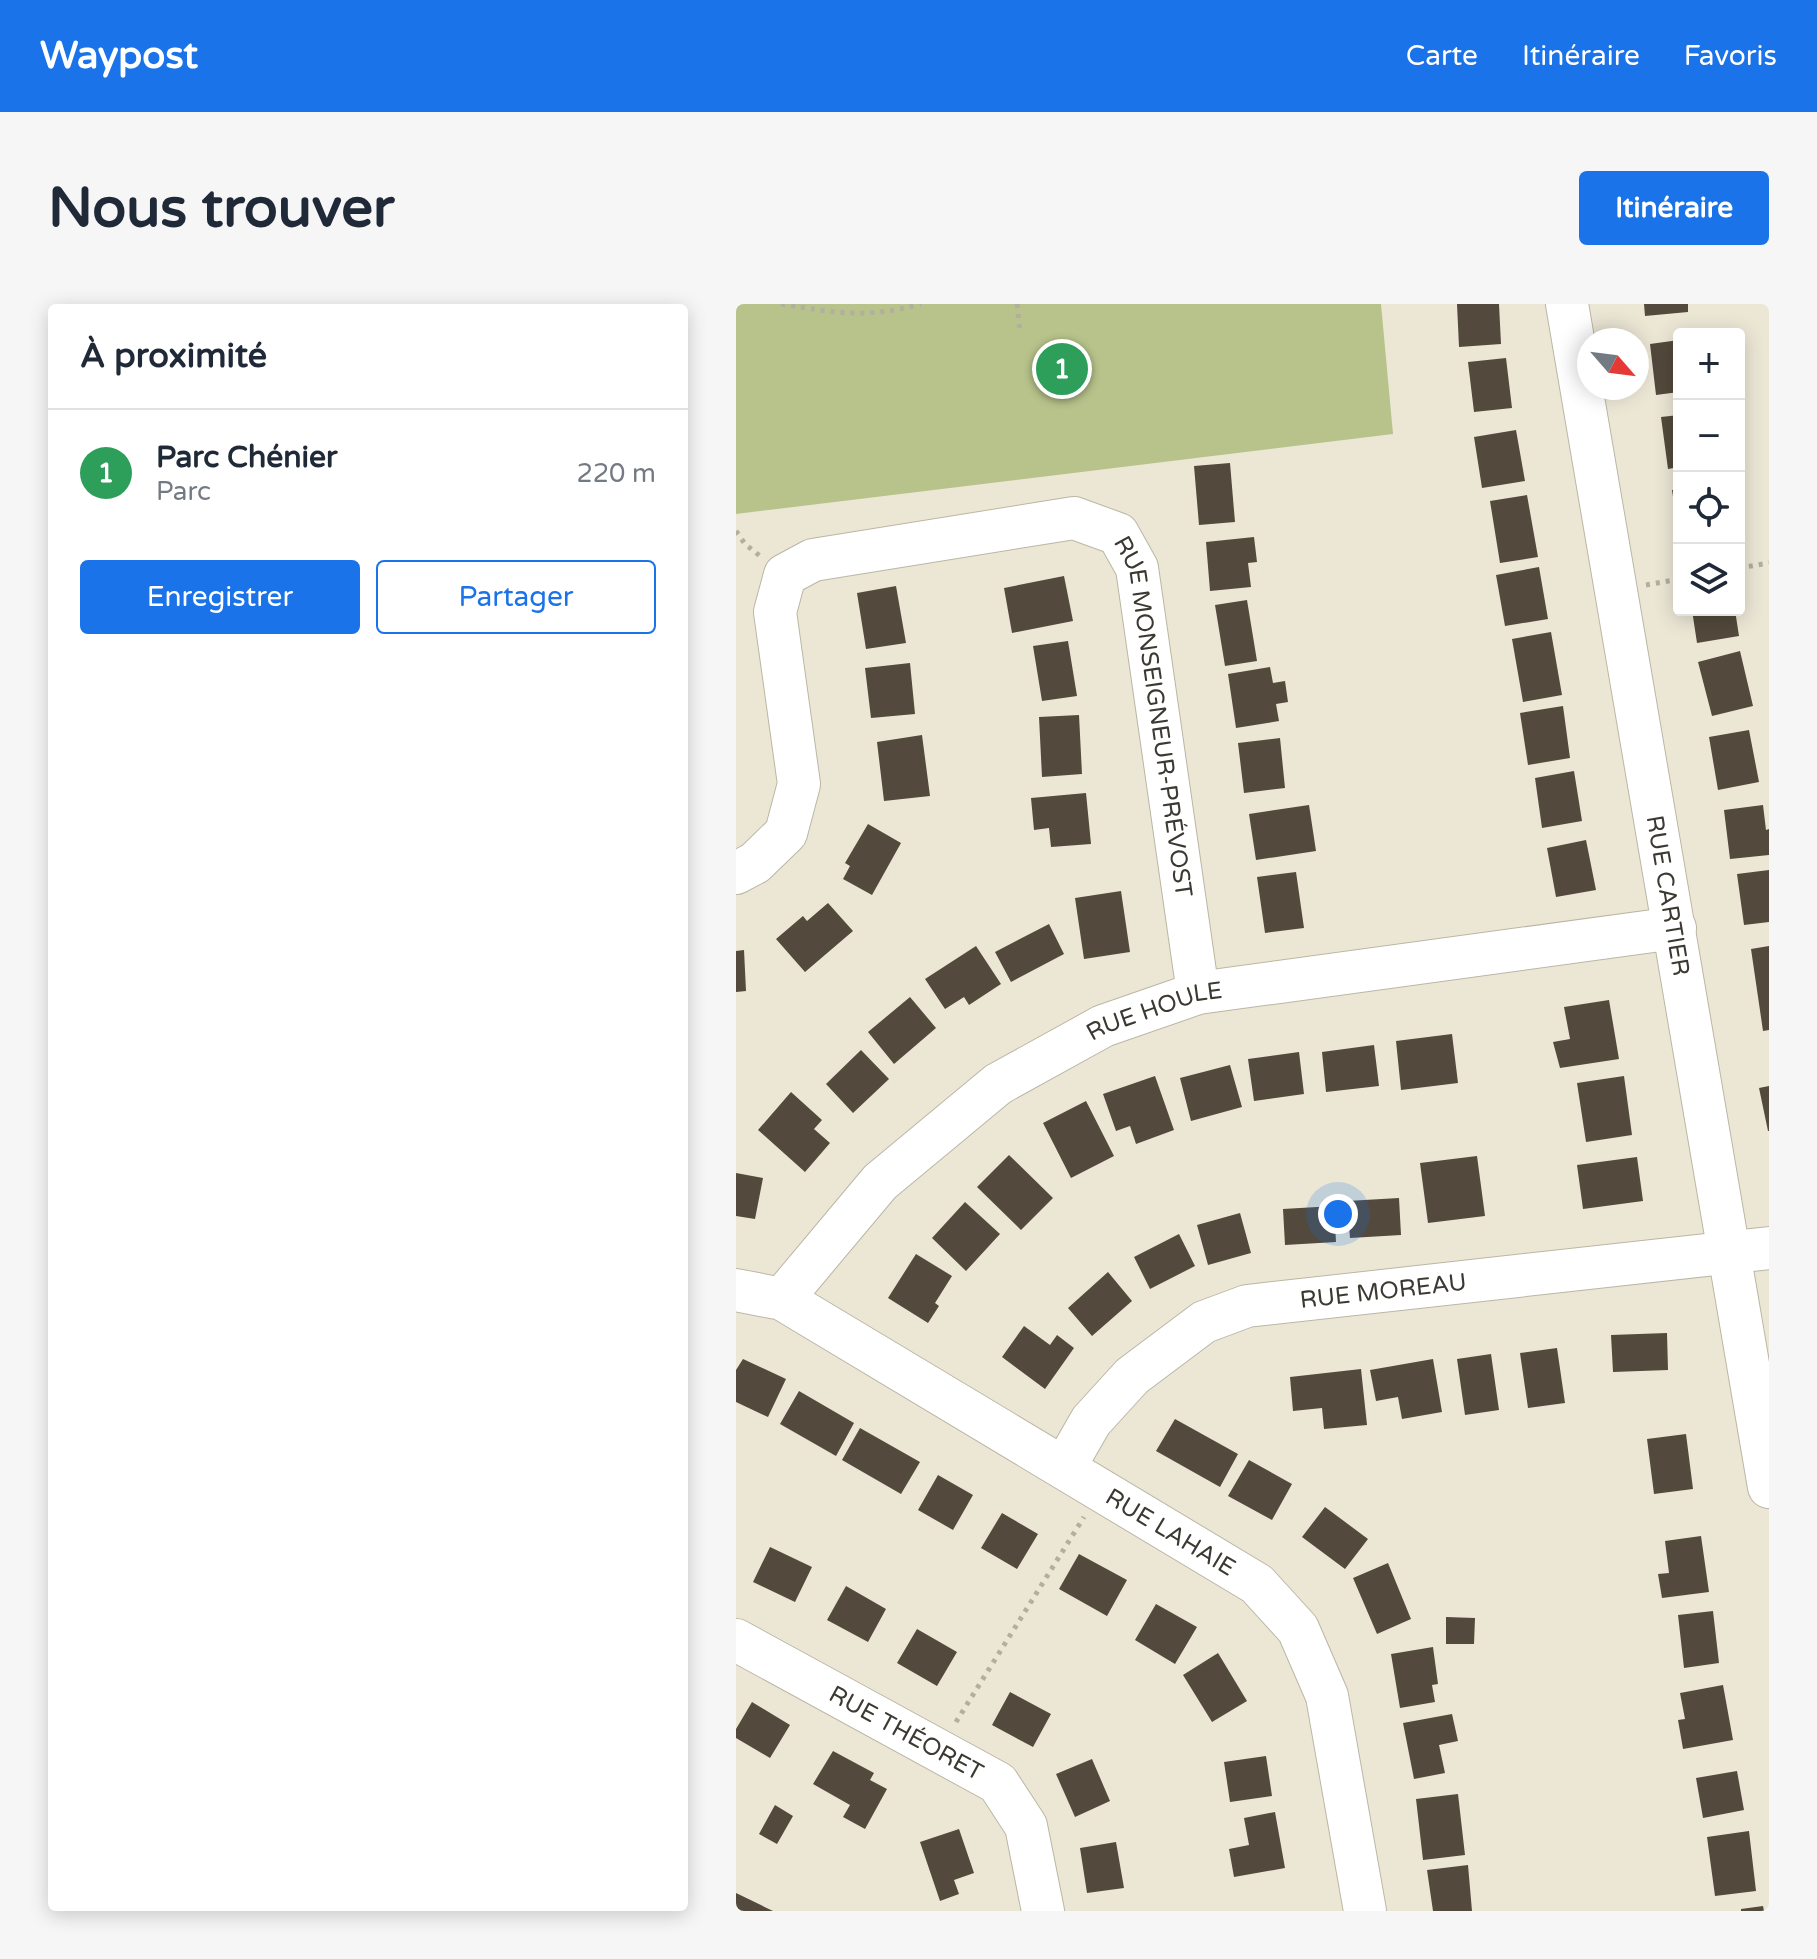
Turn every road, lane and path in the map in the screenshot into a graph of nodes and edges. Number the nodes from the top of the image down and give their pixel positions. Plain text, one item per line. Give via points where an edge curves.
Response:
1 (781, 304) edge
2 (921, 304) edge
3 (1017, 304) edge
4 (1567, 304) edge
5 (1020, 332) dead end
6 (1769, 563) edge
7 (1745, 567) edge
8 (736, 873) edge
9 (1675, 928) junction
10 (1198, 993) junction
11 (1749, 1251) edge
12 (736, 1290) edge
13 (782, 1299) junction
14 (1064, 1468) junction
15 (1769, 1487) edge
16 (1101, 1490) junction
17 (736, 1640) edge
18 (939, 1750) junction
19 (1043, 1911) edge
20 (1365, 1911) edge

1 - 2 path via 855,315
3 - 5 path
4 - 9 street, RUE CARTIER
6 - 7 path
8 - 10 street, RUE MONSEIGNEUR-PRÉVOST via 755,863 786,833 799,784 775,612 785,575 813,560 1074,518 1118,534 1137,568
9 - 10 street, RUE HOULE
9 - 11 street, RUE CARTIER
10 - 13 street, RUE HOULE via 1103,1026 998,1084 880,1182
11 - 14 street, RUE MOREAU via 1247,1306 1204,1322 1132,1376 1091,1421
11 - 15 street, RUE CARTIER
12 - 13 street
13 - 14 street, RUE LAHAIE
14 - 16 street, RUE LAHAIE
16 - 18 path
16 - 20 street, RUE LAHAIE via 1257,1584 1298,1629 1327,1696
17 - 18 street, RUE THÉORET
18 - 19 street, RUE THÉORET via 998,1783 1026,1826

